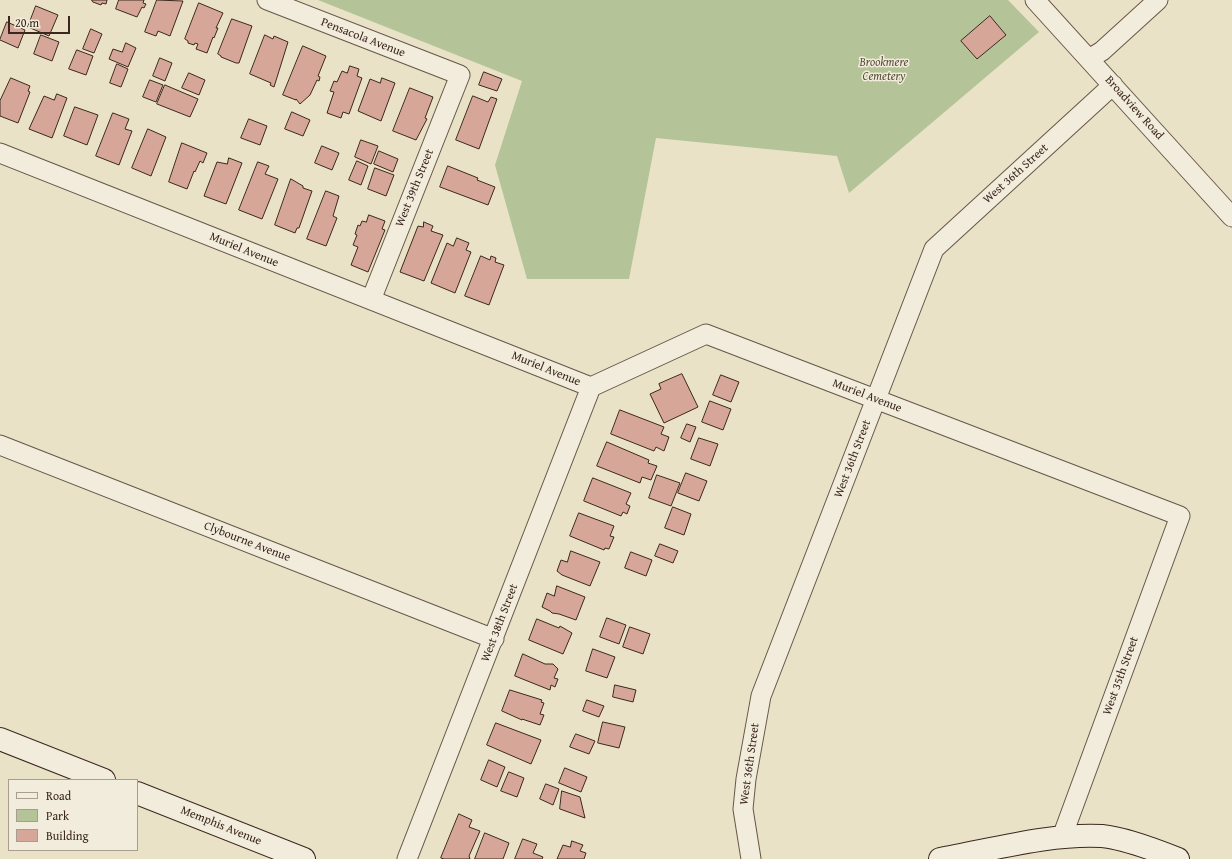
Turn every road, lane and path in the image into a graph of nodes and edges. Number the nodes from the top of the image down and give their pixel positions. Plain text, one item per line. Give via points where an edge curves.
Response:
1 (267, 0) edge
2 (1035, 0) edge
3 (1158, 0) edge
4 (1089, 59) junction
5 (460, 76) joint
6 (1113, 85) junction
7 (0, 153) edge
8 (1232, 217) edge
9 (371, 300) junction
10 (591, 387) junction
11 (876, 399) junction
12 (0, 445) edge
13 (1180, 516) joint
14 (494, 639) junction
15 (0, 739) edge
16 (101, 779) edge
17 (138, 793) edge
18 (1062, 837) junction
19 (304, 859) edge
20 (407, 859) edge
21 (751, 859) edge
22 (940, 859) edge
23 (1178, 859) edge

1 - 5 street, Pensacola Avenue
2 - 4 street, Broadview Road
3 - 4 street via 1102,51
4 - 6 street, Broadview Road
5 - 9 street, West 39th Street
6 - 8 street, Broadview Road
6 - 11 street, West 36th Street via 934,249
7 - 9 street, Muriel Avenue
9 - 10 street, Muriel Avenue
10 - 11 street, Muriel Avenue via 706,334
10 - 14 street, West 38th Street
11 - 13 street, Muriel Avenue
11 - 21 street, West 36th Street via 761,696 746,779 744,809
12 - 14 street, Clybourne Avenue
13 - 18 street, West 35th Street
14 - 20 street, West 38th Street
15 - 16 main road
17 - 19 main road, Memphis Avenue
18 - 22 main road
18 - 23 main road via 1104,836

